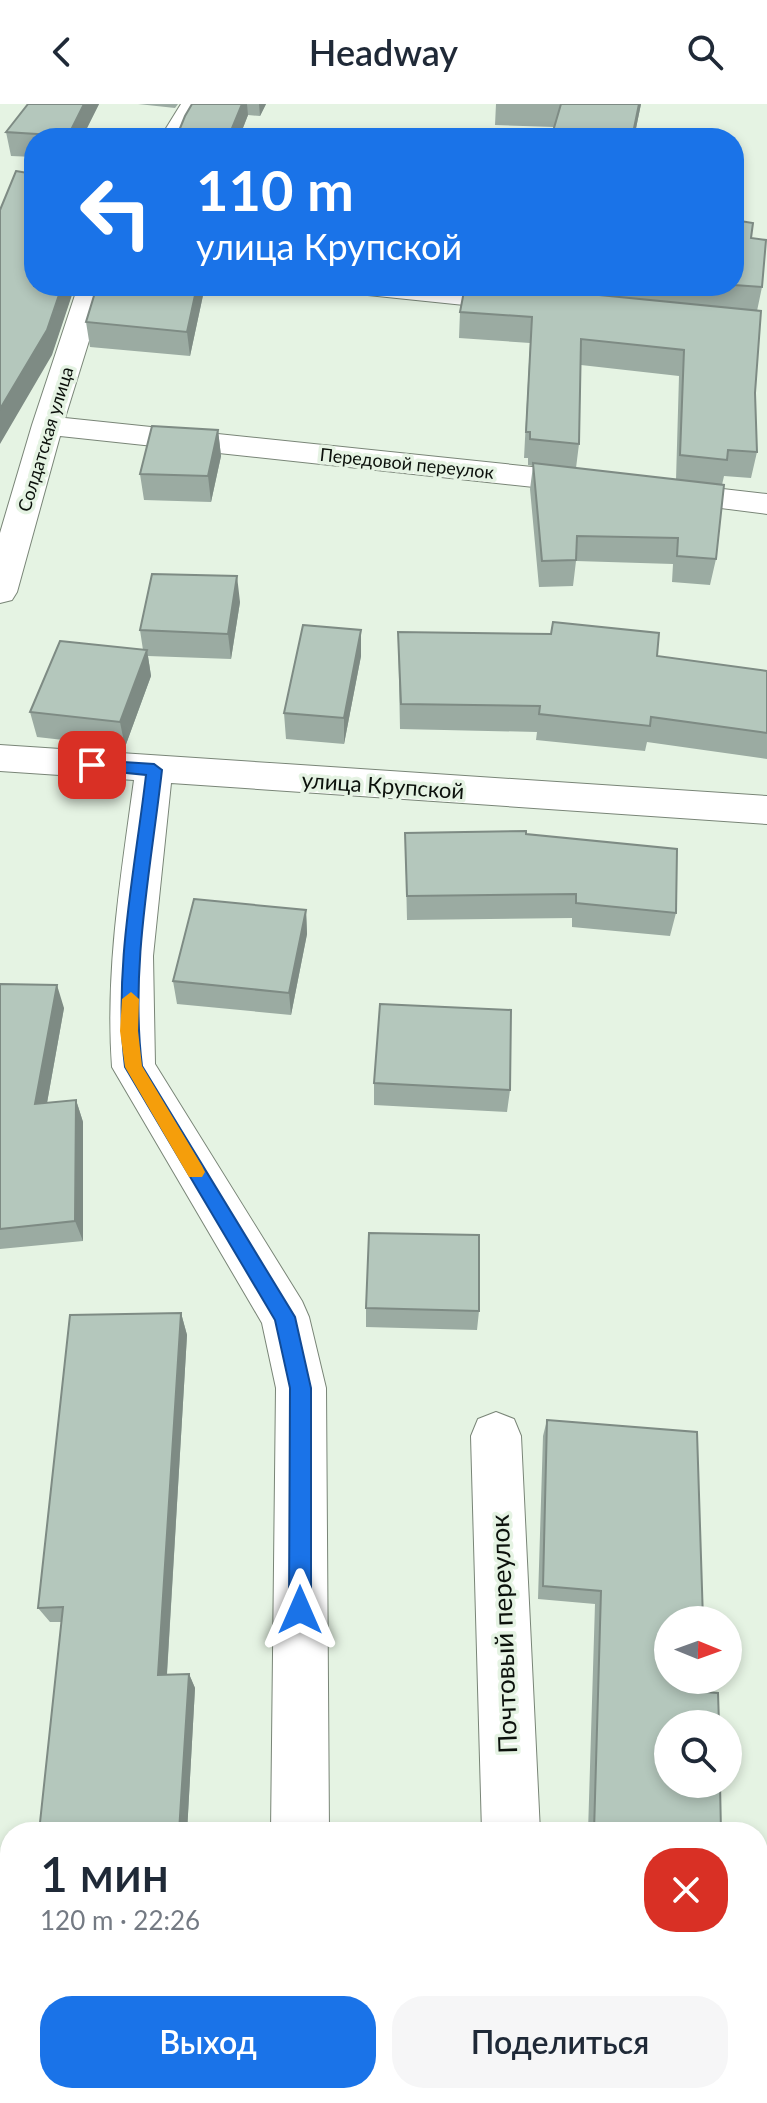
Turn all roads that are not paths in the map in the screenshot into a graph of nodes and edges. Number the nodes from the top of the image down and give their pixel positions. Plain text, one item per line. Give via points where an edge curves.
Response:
1 (193, 104) edge
2 (179, 128) edge
3 (89, 296) edge
4 (463, 296) edge
5 (547, 304) edge
6 (47, 425) junction
7 (767, 504) edge
8 (0, 592) edge
9 (0, 758) edge
10 (154, 770) junction
11 (767, 810) edge
12 (496, 1436) dead end
13 (300, 1822) edge
14 (511, 1822) edge

1 - 2 street
3 - 6 street, Солдатская улица
4 - 5 street
6 - 7 street, Передовой переулок
6 - 8 street, Солдатская улица
9 - 10 street, улица Крупской
10 - 11 street, улица Крупской
10 - 13 street via 129,1031 134,1067 285,1317 301,1388
12 - 14 street, Почтовый переулок

